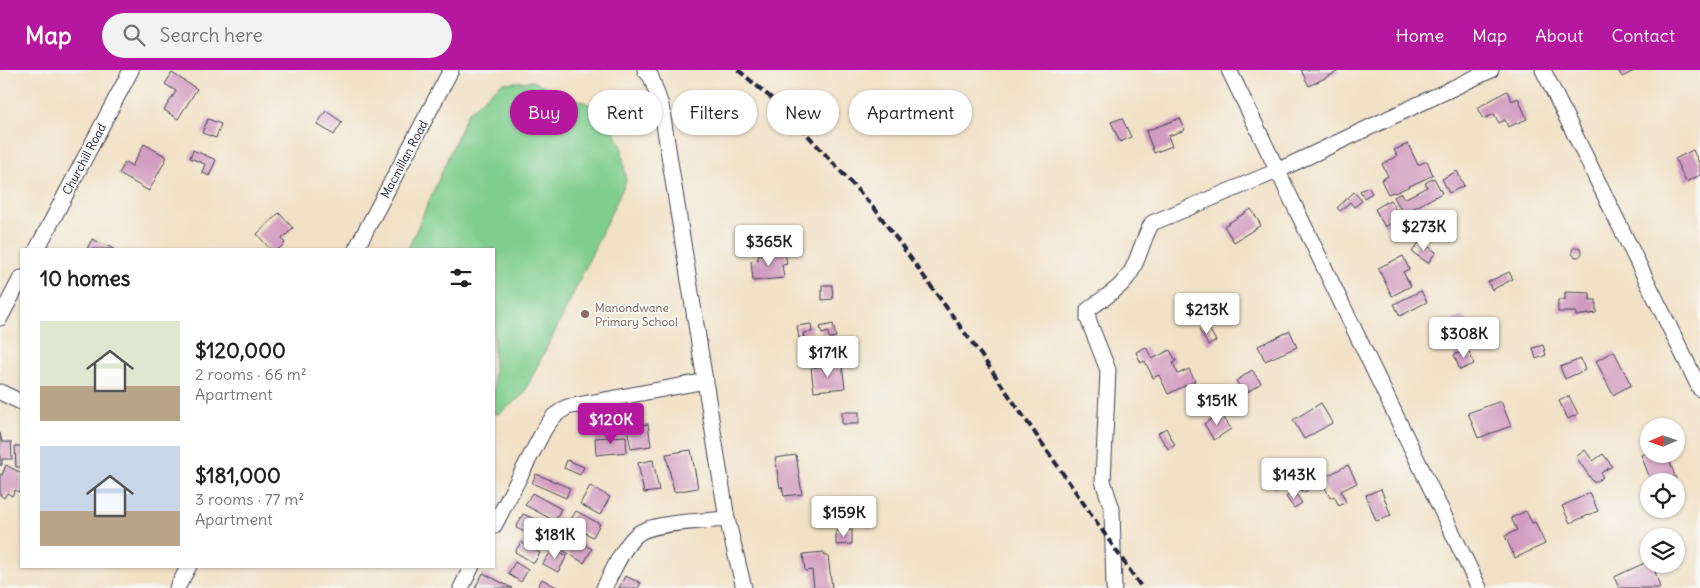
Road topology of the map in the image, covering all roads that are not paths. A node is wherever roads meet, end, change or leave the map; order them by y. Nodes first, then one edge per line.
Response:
1 (131, 70) edge
2 (451, 70) edge
3 (644, 70) edge
4 (1229, 70) edge
5 (1491, 70) edge
6 (1543, 70) edge
7 (1277, 170) junction
8 (38, 248) edge
9 (357, 248) edge
10 (20, 280) edge
11 (0, 318) edge
12 (706, 381) junction
13 (1700, 389) edge
14 (0, 392) edge
15 (20, 402) edge
16 (728, 519) junction
17 (495, 524) edge
18 (188, 568) edge
19 (471, 568) edge
20 (177, 588) edge
21 (461, 588) edge
22 (604, 588) edge
23 (744, 588) edge
24 (1114, 588) edge
25 (1479, 588) edge

1 - 8 street, Churchill Road
2 - 9 street, Macmillan Road
3 - 12 street
4 - 7 street
5 - 7 street
6 - 13 street
7 - 24 street
7 - 25 street
10 - 11 street
12 - 16 street
12 - 17 street
14 - 15 street
16 - 22 street
16 - 23 street
18 - 20 street
19 - 21 street

